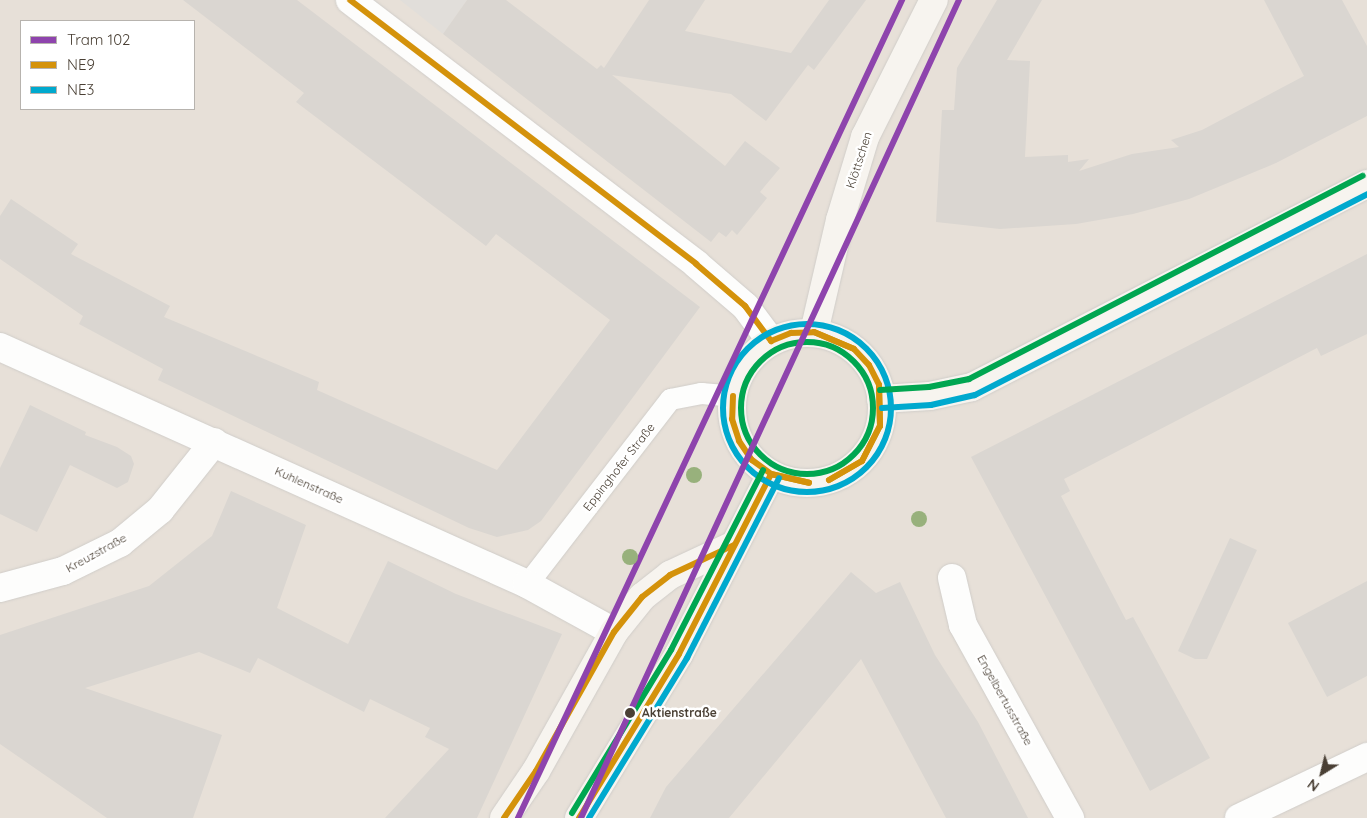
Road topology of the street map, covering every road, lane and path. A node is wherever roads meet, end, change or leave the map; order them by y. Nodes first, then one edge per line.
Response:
1 (350, 0) edge
2 (934, 0) edge
3 (1367, 184) edge
4 (814, 332) junction
5 (771, 341) junction
6 (0, 347) edge
7 (733, 396) junction
8 (881, 400) junction
9 (214, 442) junction
10 (771, 474) junction
11 (734, 545) junction
12 (952, 578) dead end
13 (527, 584) junction
14 (0, 588) edge
15 (614, 632) junction
16 (1367, 757) edge
17 (504, 818) edge
18 (579, 818) edge
19 (1070, 818) edge
20 (1239, 818) edge

1 - 5 street
2 - 4 main road, Klöttschen
3 - 8 main road
4 - 5 main road
4 - 8 main road
5 - 7 main road
6 - 9 street, Kuhlenstraße
7 - 10 main road
7 - 13 lane, Eppinghofer Straße
8 - 10 main road
9 - 13 street, Kuhlenstraße
9 - 14 street, Kreuzstraße
10 - 11 main road
11 - 15 main road
11 - 18 main road
12 - 19 street, Engelbertusstraße
13 - 15 street, Kuhlenstraße
15 - 17 main road
16 - 20 street

